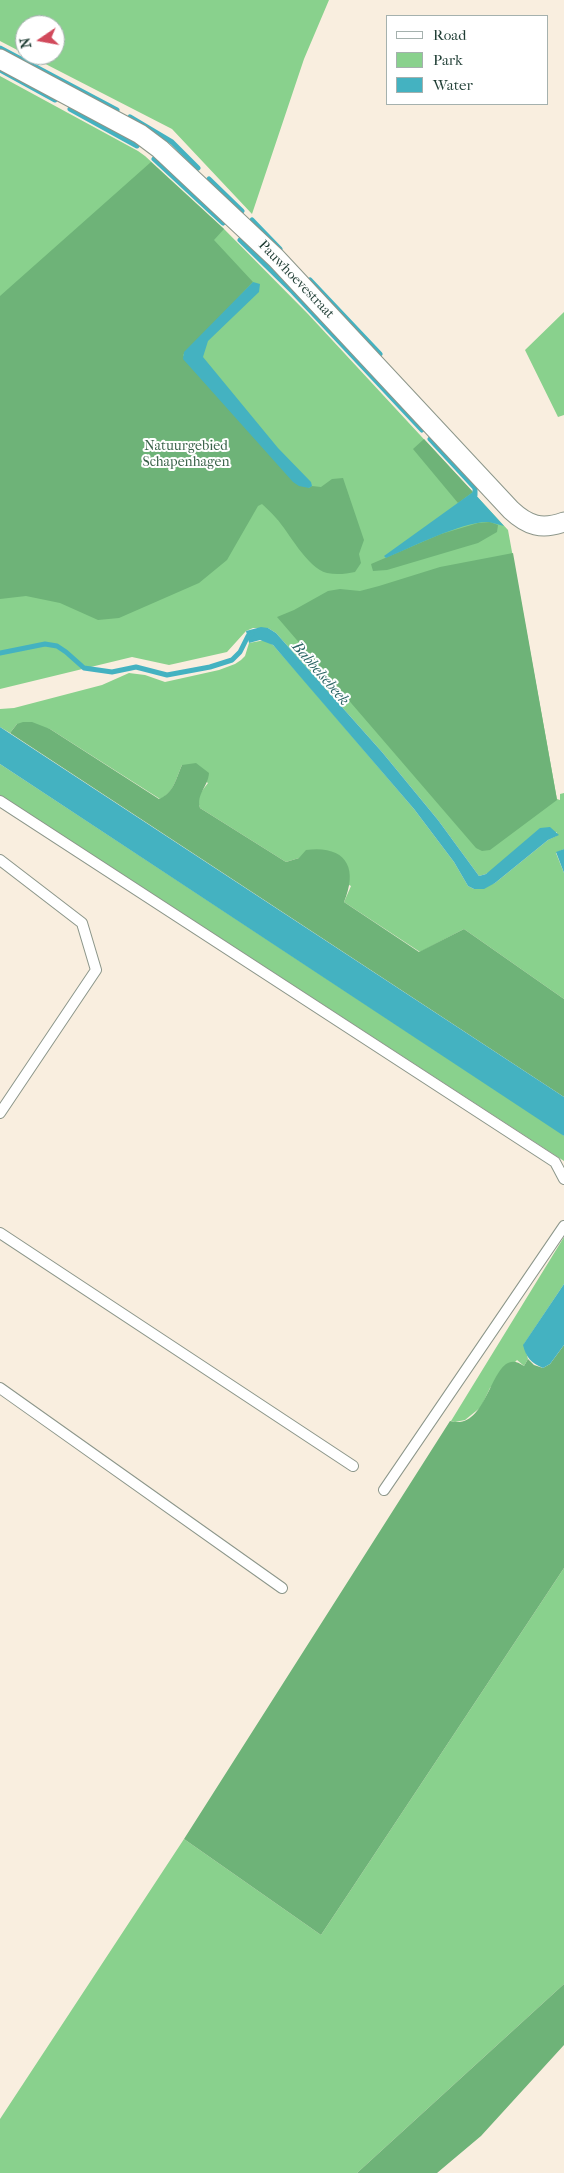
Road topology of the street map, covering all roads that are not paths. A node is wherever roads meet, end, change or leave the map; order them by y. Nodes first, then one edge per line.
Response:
1 (0, 59) edge
2 (564, 522) edge
3 (0, 801) edge
4 (0, 860) edge
5 (0, 1113) edge
6 (564, 1179) edge
7 (564, 1226) edge
8 (0, 1233) edge
9 (0, 1388) edge
10 (353, 1466) dead end
11 (384, 1490) dead end
12 (282, 1588) dead end

1 - 2 street, Pauwhoevestraat
3 - 6 lane
4 - 5 lane
7 - 11 lane
8 - 10 lane
9 - 12 lane

